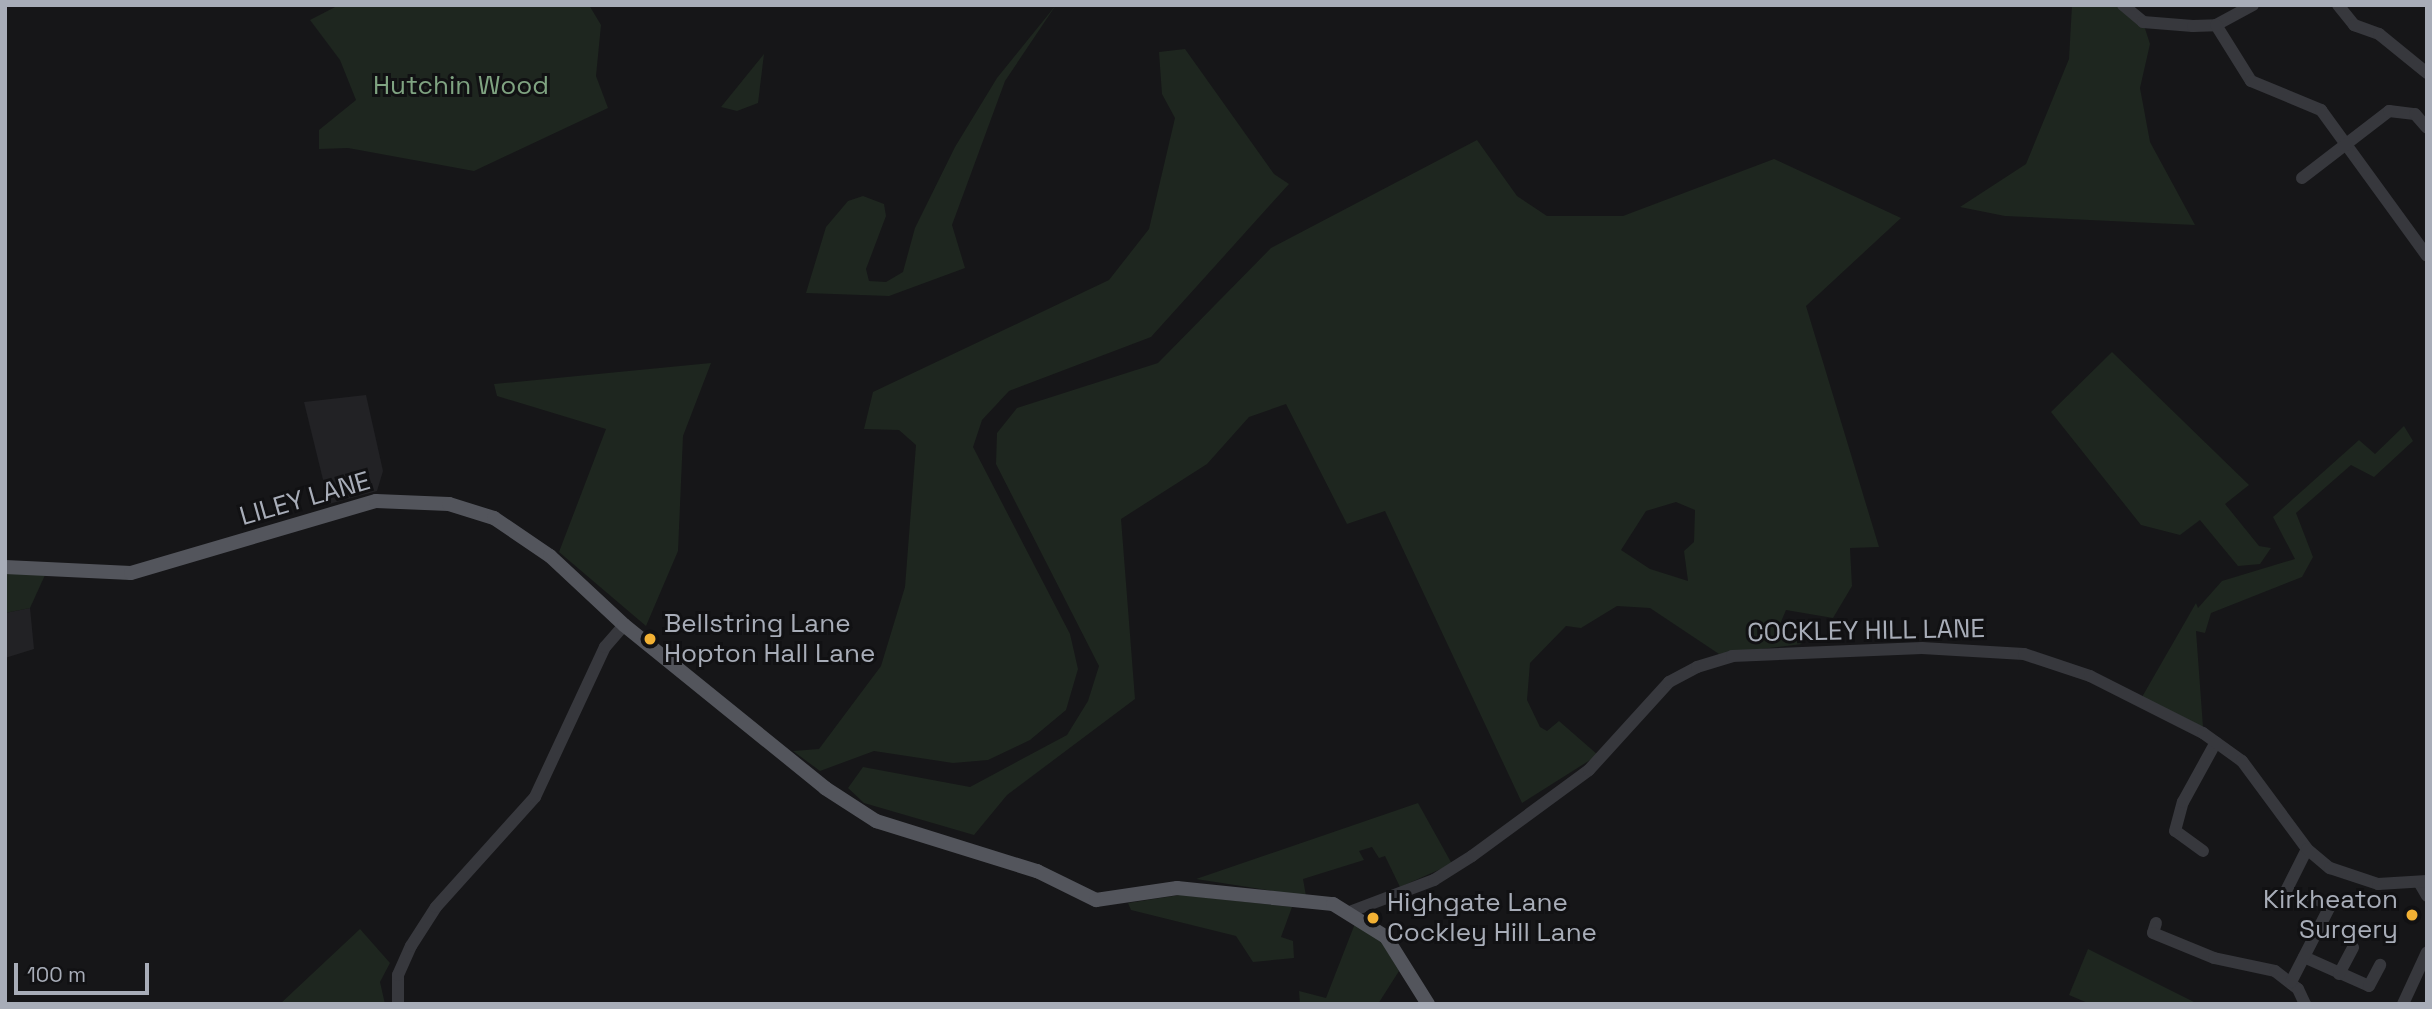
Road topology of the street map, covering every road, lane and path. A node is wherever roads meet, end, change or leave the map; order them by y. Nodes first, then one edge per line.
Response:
1 (2123, 5) edge
2 (2253, 5) edge
3 (2338, 5) edge
4 (2216, 25) junction
5 (2427, 73) edge
6 (2427, 128) edge
7 (2344, 150) junction
8 (2302, 178) dead end
9 (2427, 256) edge
10 (5, 567) edge
11 (624, 625) junction
12 (2216, 742) junction
13 (2306, 849) junction
14 (2203, 851) dead end
15 (2423, 882) edge
16 (2285, 893) dead end
17 (2312, 897) dead end
18 (2427, 897) edge
19 (1352, 911) junction
20 (2156, 923) dead end
21 (2353, 947) dead end
22 (2427, 952) edge
23 (2304, 957) junction
24 (2380, 965) dead end
25 (2339, 974) junction
26 (2291, 982) junction
27 (398, 1004) edge
28 (1428, 1004) edge
29 (2305, 1004) edge
30 (2403, 1004) edge

1 - 4 street
2 - 4 street
3 - 5 street
4 - 7 street
6 - 7 street
7 - 8 street
7 - 9 street
10 - 11 main road, LILEY LANE
11 - 19 main road, LILEY LANE
11 - 27 street
12 - 13 street, COCKLEY HILL LANE
12 - 14 street
12 - 19 street, COCKLEY HILL LANE
13 - 15 street, COCKLEY HILL LANE
13 - 16 street
15 - 18 street
17 - 23 street
19 - 28 main road
20 - 26 street
21 - 25 street
22 - 30 street
23 - 25 street
23 - 26 street
24 - 25 street
26 - 29 street

